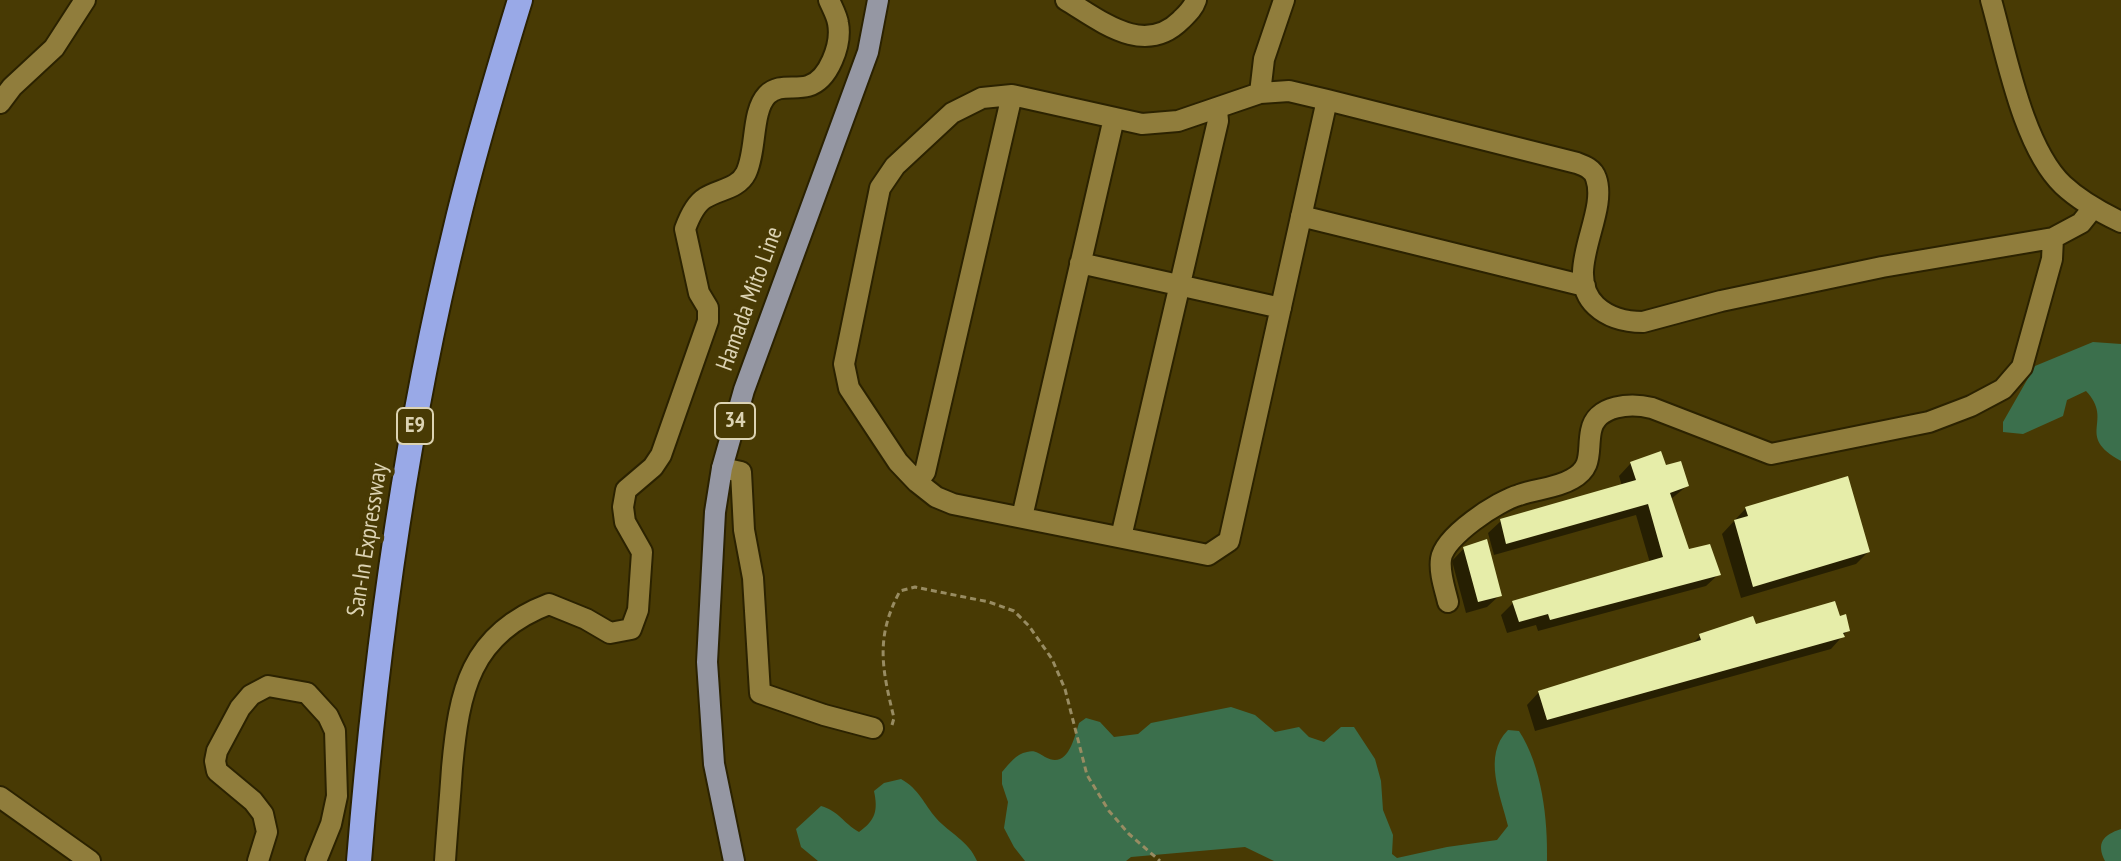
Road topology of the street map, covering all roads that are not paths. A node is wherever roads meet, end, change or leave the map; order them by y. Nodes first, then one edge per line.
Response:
1 (85, 0) edge
2 (520, 0) edge
3 (829, 0) edge
4 (878, 0) edge
5 (1066, 0) edge
6 (1196, 0) edge
7 (1284, 0) edge
8 (1991, 0) edge
9 (1260, 93) junction
10 (1012, 95) junction
11 (1327, 100) junction
12 (0, 103) edge
13 (1217, 110) junction
14 (1114, 118) junction
15 (2093, 208) junction
16 (1301, 216) junction
17 (2121, 222) edge
18 (2053, 238) junction
19 (1080, 263) junction
20 (1181, 286) junction
21 (1585, 286) junction
22 (1281, 308) junction
23 (722, 468) junction
24 (917, 482) junction
25 (1022, 517) junction
26 (1121, 537) junction
27 (1448, 602) dead end
28 (873, 728) road end
29 (0, 797) edge
30 (90, 861) edge
31 (258, 861) edge
32 (316, 861) edge
33 (359, 861) edge
34 (445, 861) edge
35 (734, 861) edge

1 - 12 street
2 - 33 highway, San-In Expressway / E9
3 - 34 street
4 - 23 main road, Hamada Mito Line / 34
5 - 6 street
7 - 9 street
8 - 15 street
9 - 11 street
9 - 13 street
10 - 14 street
10 - 24 street
10 - 24 street
11 - 16 street
11 - 21 street
13 - 14 street
13 - 20 street
14 - 19 street
15 - 17 street
15 - 18 street
16 - 21 street
16 - 22 street
18 - 21 street
18 - 27 street
19 - 20 street
19 - 25 street
20 - 22 street
20 - 26 street
22 - 26 street
23 - 28 street
23 - 35 main road, Hamada Mito Line / 34
24 - 25 street
25 - 26 street
29 - 30 street
31 - 32 street

